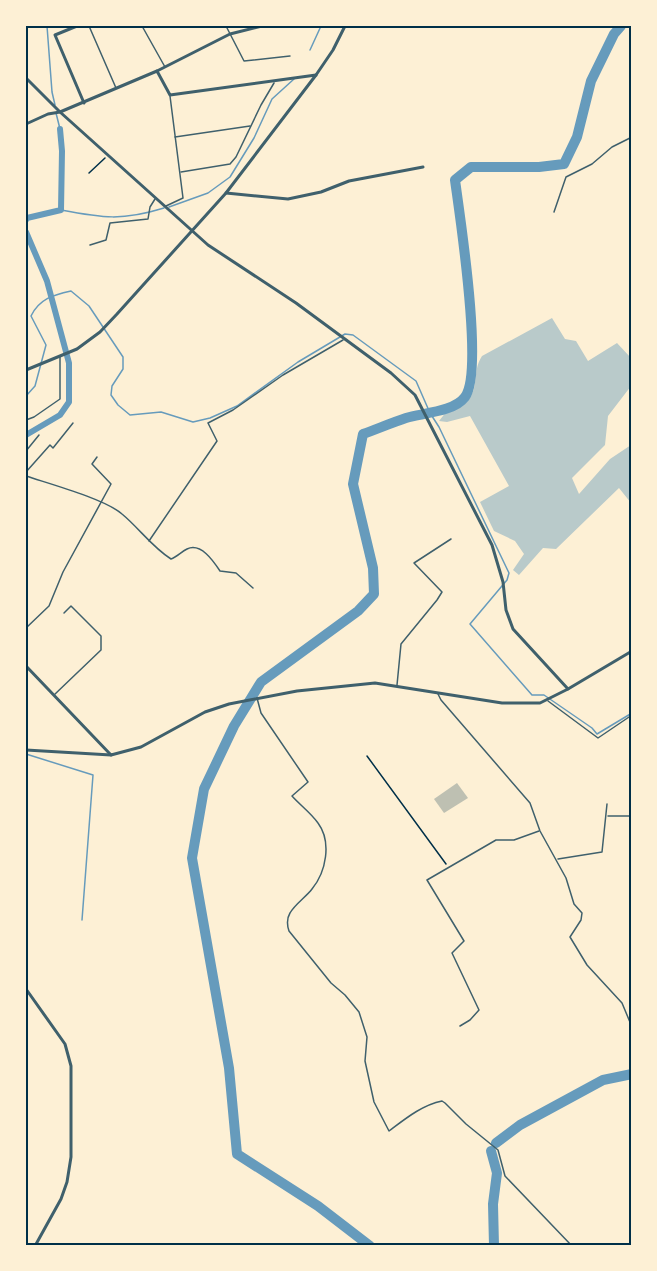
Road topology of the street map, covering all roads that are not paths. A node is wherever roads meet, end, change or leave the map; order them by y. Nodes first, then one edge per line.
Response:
1 (77, 26) edge
2 (89, 26) edge
3 (142, 26) edge
4 (226, 26) edge
5 (262, 26) edge
6 (344, 26) edge
7 (230, 34) junction
8 (290, 56) dead end
9 (165, 67) junction
10 (157, 71) junction
11 (316, 75) junction
12 (26, 78) edge
13 (276, 80) junction
14 (116, 89) junction
15 (170, 95) junction
16 (84, 103) junction
17 (60, 112) junction
18 (26, 124) edge
19 (250, 126) junction
20 (175, 137) junction
21 (632, 137) edge
22 (423, 167) dead end
23 (181, 172) junction
24 (226, 193) junction
25 (156, 198) junction
26 (165, 207) junction
27 (554, 212) dead end
28 (192, 231) junction
29 (90, 244) dead end
30 (345, 339) junction
31 (60, 356) junction
32 (26, 370) edge
33 (26, 420) edge
34 (73, 423) dead end
35 (39, 435) dead end
36 (26, 451) edge
37 (97, 457) dead end
38 (26, 472) edge
39 (26, 476) edge
40 (101, 502) junction
41 (451, 539) dead end
42 (149, 541) junction
43 (253, 588) dead end
44 (64, 613) dead end
45 (26, 628) edge
46 (632, 651) edge
47 (26, 666) edge
48 (397, 686) junction
49 (568, 689) junction
50 (438, 694) junction
51 (54, 695) junction
52 (257, 698) junction
53 (547, 700) junction
54 (632, 716) edge
55 (26, 750) edge
56 (111, 755) junction
57 (607, 804) dead end
58 (606, 816) junction
59 (632, 816) edge
60 (540, 831) junction
61 (557, 859) junction
62 (26, 989) edge
63 (460, 1026) dead end
64 (632, 1027) edge
65 (35, 1245) edge
66 (572, 1245) edge

1 - 16 street
2 - 14 lane
3 - 9 lane
4 - 7 lane
5 - 7 street
6 - 11 street
7 - 8 lane
7 - 9 street
9 - 10 street
10 - 14 street
10 - 15 street
11 - 13 street
11 - 24 street
12 - 17 street
13 - 15 street
13 - 19 lane
14 - 16 street
15 - 20 lane
16 - 17 street
17 - 18 street
17 - 25 street
19 - 20 lane
19 - 23 lane
20 - 23 lane
21 - 27 lane
22 - 24 street
23 - 26 lane
24 - 28 street
25 - 26 street
25 - 29 lane
26 - 28 street
28 - 30 street
28 - 31 street
30 - 42 lane
30 - 49 street
31 - 32 street
31 - 33 lane
34 - 38 lane
35 - 36 lane
37 - 40 lane
39 - 40 lane
40 - 42 lane
40 - 45 lane
41 - 48 lane
42 - 43 lane
44 - 51 lane
46 - 49 street
47 - 51 street
48 - 50 street
48 - 52 street
49 - 53 street
50 - 53 street
50 - 60 lane
51 - 56 street
52 - 56 street
52 - 66 lane
53 - 54 lane
55 - 56 street
57 - 58 lane
58 - 59 lane
58 - 61 lane
60 - 61 lane
60 - 63 lane
61 - 64 lane
62 - 65 street

